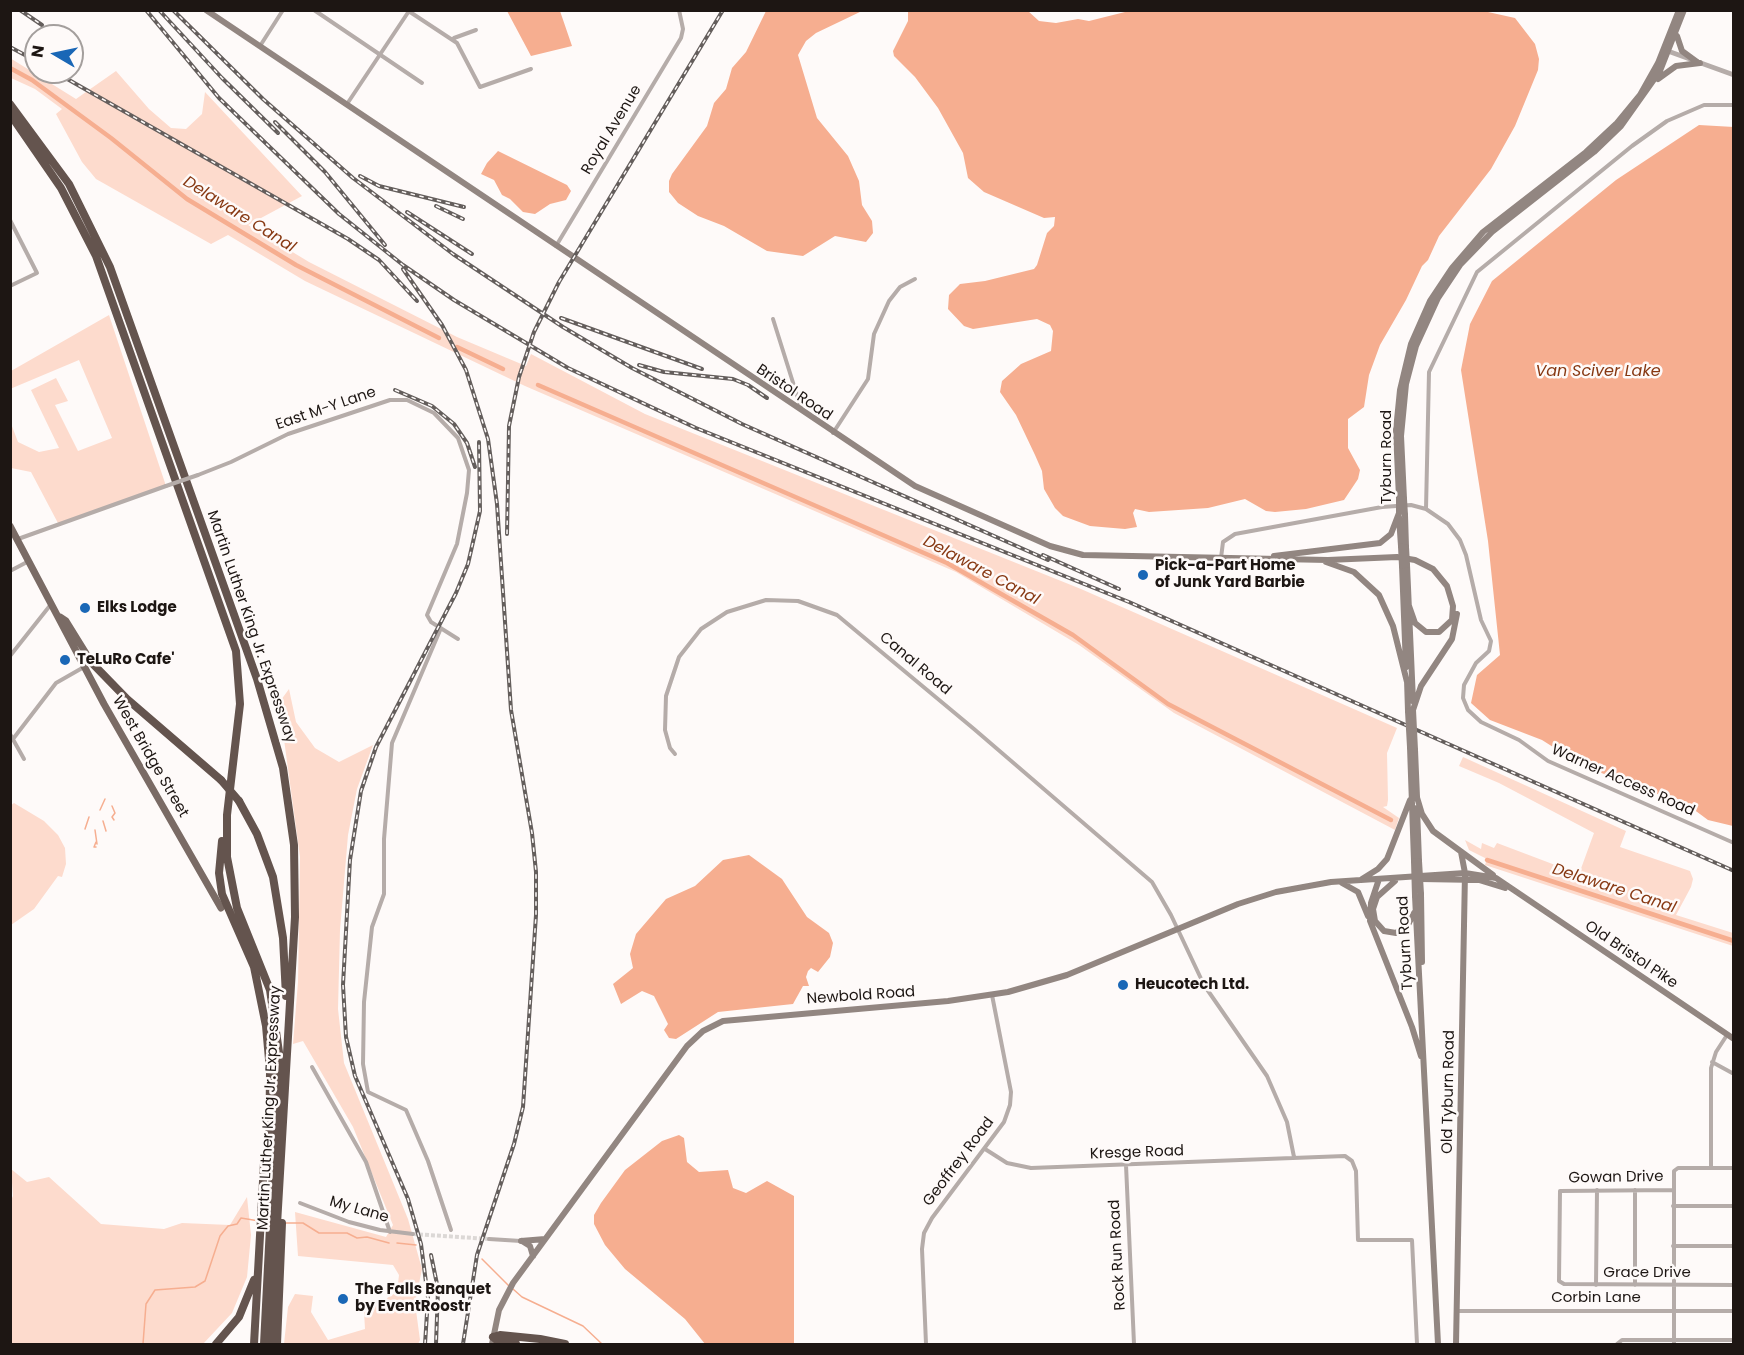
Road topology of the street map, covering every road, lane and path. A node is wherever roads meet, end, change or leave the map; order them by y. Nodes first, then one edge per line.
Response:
1 (206, 10) edge
2 (283, 10) edge
3 (314, 10) edge
4 (679, 10) edge
5 (1678, 10) edge
6 (1684, 10) edge
7 (408, 11) edge
8 (1679, 28) junction
9 (476, 30) dead end
10 (453, 38) junction
11 (259, 46) junction
12 (1667, 51) junction
13 (380, 55) junction
14 (1699, 63) junction
15 (531, 69) dead end
16 (1734, 75) edge
17 (422, 83) dead end
18 (1653, 83) junction
19 (10, 104) edge
20 (346, 105) junction
21 (1734, 105) edge
22 (10, 114) edge
23 (10, 220) edge
24 (556, 247) junction
25 (915, 279) dead end
26 (10, 286) edge
27 (773, 319) dead end
28 (802, 412) junction
29 (832, 433) junction
30 (1401, 498) junction
31 (1426, 509) junction
32 (1402, 514) junction
33 (10, 526) edge
34 (17, 539) junction
35 (1221, 558) junction
36 (1261, 559) junction
37 (1281, 559) junction
38 (29, 561) junction
39 (1404, 566) junction
40 (10, 571) edge
41 (52, 602) junction
42 (1408, 603) junction
43 (60, 617) junction
44 (441, 628) junction
45 (458, 639) dead end
46 (10, 656) edge
47 (92, 663) junction
48 (84, 668) junction
49 (1407, 682) junction
50 (1411, 711) junction
51 (12, 736) edge
52 (675, 754) dead end
53 (24, 759) dead end
54 (1414, 794) junction
55 (228, 804) junction
56 (1734, 843) edge
57 (1461, 852) junction
58 (1465, 876) junction
59 (1496, 878) junction
60 (1379, 879) junction
61 (1358, 880) junction
62 (1395, 881) junction
63 (1336, 882) junction
64 (1515, 892) junction
65 (1418, 895) junction
66 (1415, 907) junction
67 (221, 908) joint
68 (295, 917) junction
69 (1370, 921) junction
70 (1178, 928) junction
71 (259, 993) junction
72 (992, 995) junction
73 (1422, 1007) junction
74 (288, 1027) junction
75 (1727, 1035) junction
76 (1734, 1039) edge
77 (1712, 1062) junction
78 (312, 1067) dead end
79 (1424, 1071) junction
80 (1734, 1074) edge
81 (985, 1149) junction
82 (1294, 1157) junction
83 (1126, 1165) junction
84 (1711, 1168) junction
85 (1734, 1168) edge
86 (1597, 1190) junction
87 (1635, 1190) junction
88 (1673, 1190) junction
89 (300, 1203) dead end
90 (1673, 1206) junction
91 (1734, 1206) edge
92 (271, 1214) junction
93 (451, 1230) dead end
94 (271, 1232) junction
95 (390, 1232) junction
96 (412, 1234) tunnel mouth
97 (489, 1239) tunnel mouth
98 (545, 1239) junction
99 (521, 1240) junction
100 (1673, 1246) junction
101 (1734, 1246) edge
102 (259, 1252) junction
103 (533, 1256) junction
104 (1560, 1282) joint
105 (1596, 1285) junction
106 (1635, 1285) junction
107 (1674, 1285) junction
108 (1734, 1285) edge
109 (1458, 1311) junction
110 (1673, 1311) junction
111 (1734, 1311) edge
112 (1734, 1340) edge
113 (493, 1341) edge
114 (1674, 1342) edge
115 (1618, 1343) edge
116 (216, 1344) edge
117 (254, 1344) edge
118 (264, 1344) edge
119 (270, 1344) edge
120 (279, 1344) edge
121 (516, 1344) edge
122 (565, 1344) edge
123 (926, 1344) edge
124 (1134, 1344) edge
125 (1417, 1344) edge
126 (1438, 1344) edge
127 (1456, 1344) edge

1 - 11 main road, Bristol Road
2 - 11 street
3 - 13 street
4 - 24 street, Royal Avenue
5 - 12 main road, Tyburn Road
6 - 8 main road, Tyburn Road
7 - 10 street
7 - 13 street
8 - 12 main road, Tyburn Road
8 - 14 main road
9 - 10 street
10 - 15 street
11 - 20 main road, Bristol Road
12 - 14 street
12 - 18 main road, Tyburn Road
12 - 30 main road, Tyburn Road
13 - 17 street
13 - 20 street
14 - 16 street
14 - 18 main road
18 - 30 main road, Tyburn Road
19 - 68 highway, Martin Luther King Jr. Expressway
20 - 24 main road, Bristol Road
21 - 31 street
22 - 55 highway, Martin Luther King Jr. Expressway
23 - 26 street
24 - 28 main road, Bristol Road
25 - 29 street
27 - 28 street
28 - 29 main road, Bristol Road
29 - 35 main road, Bristol Road
30 - 32 main road, Tyburn Road, bridge
31 - 35 street
31 - 56 street, Warner Access Road
32 - 36 main road
32 - 39 main road, Tyburn Road, bridge
33 - 34 main road, West Bridge Street
34 - 38 main road, West Bridge Street
34 - 44 street, East M-Y Lane, bridge
35 - 36 main road, Bristol Road
36 - 37 main road, Bristol Road
37 - 42 main road
37 - 49 main road
37 - 50 main road
38 - 40 street
38 - 41 main road, West Bridge Street
39 - 42 main road, Tyburn Road
39 - 49 main road, Tyburn Road
41 - 43 main road, West Bridge Street
41 - 46 street
42 - 50 main road, Tyburn Road
43 - 47 main road, West Bridge Street
43 - 48 main road, West Bridge Street
44 - 45 street
44 - 93 street
47 - 48 street
47 - 74 highway, bridge
48 - 51 street
48 - 67 main road, West Bridge Street
49 - 50 main road, Tyburn Road
50 - 54 main road, Tyburn Road, bridge
51 - 53 street
52 - 70 street, Canal Road
54 - 57 main road
54 - 61 main road
54 - 65 main road, Tyburn Road, bridge
55 - 71 highway
55 - 92 highway, Martin Luther King Jr. Expressway
57 - 58 main road, Old Tyburn Road
57 - 59 main road
58 - 59 main road, Old Bristol Pike
58 - 60 main road, Newbold Road
58 - 62 main road, Newbold Road
58 - 64 main road, Old Bristol Pike
58 - 109 main road, Old Tyburn Road
59 - 64 main road, Old Bristol Pike
60 - 61 main road, Newbold Road
60 - 62 main road, Newbold Road
60 - 69 main road
61 - 63 main road, Newbold Road
62 - 66 main road
63 - 69 main road
63 - 70 main road, Newbold Road
64 - 75 main road, Old Bristol Pike
65 - 66 main road, Tyburn Road
65 - 73 main road, Tyburn Road
66 - 73 main road, Tyburn Road
67 - 71 highway
68 - 74 highway, Martin Luther King Jr. Expressway
68 - 92 highway
69 - 79 main road
70 - 72 main road, Newbold Road
70 - 82 street, Canal Road
71 - 92 highway
72 - 81 street, Geoffrey Road
72 - 98 main road, Newbold Road
73 - 79 main road, Tyburn Road
74 - 92 highway, Martin Luther King Jr. Expressway
75 - 76 main road, Old Bristol Pike
75 - 77 street
77 - 80 street
77 - 84 street
78 - 95 street
79 - 126 main road, Tyburn Road
81 - 83 street, Kresge Road
81 - 123 street, Geoffrey Road
82 - 83 street, Kresge Road
82 - 125 street, Kresge Road
83 - 124 street, Rock Run Road
84 - 85 street
84 - 88 street
86 - 87 street, Gowan Drive
86 - 104 street, Gowan Drive
86 - 105 street
87 - 88 street, Gowan Drive
87 - 106 street
88 - 90 street
89 - 95 street, My Lane
90 - 91 street
90 - 100 street
92 - 94 highway
92 - 94 highway
94 - 102 highway
94 - 118 highway, Martin Luther King Jr. Expressway
94 - 119 highway, Martin Luther King Jr. Expressway
94 - 120 highway
95 - 96 street, My Lane
97 - 99 street
98 - 99 main road
98 - 103 main road, Newbold Road
99 - 103 main road
100 - 101 street
100 - 107 street
102 - 116 highway
102 - 117 highway
103 - 113 main road, Newbold Road
104 - 105 street, Grace Drive
105 - 106 street, Grace Drive
106 - 107 street, Grace Drive
107 - 108 street, Grace Drive
107 - 110 street
109 - 110 street, Corbin Lane
109 - 127 main road, Old Tyburn Road
110 - 111 street, Corbin Lane
110 - 114 street
112 - 114 street
113 - 121 highway
113 - 122 highway
114 - 115 street

